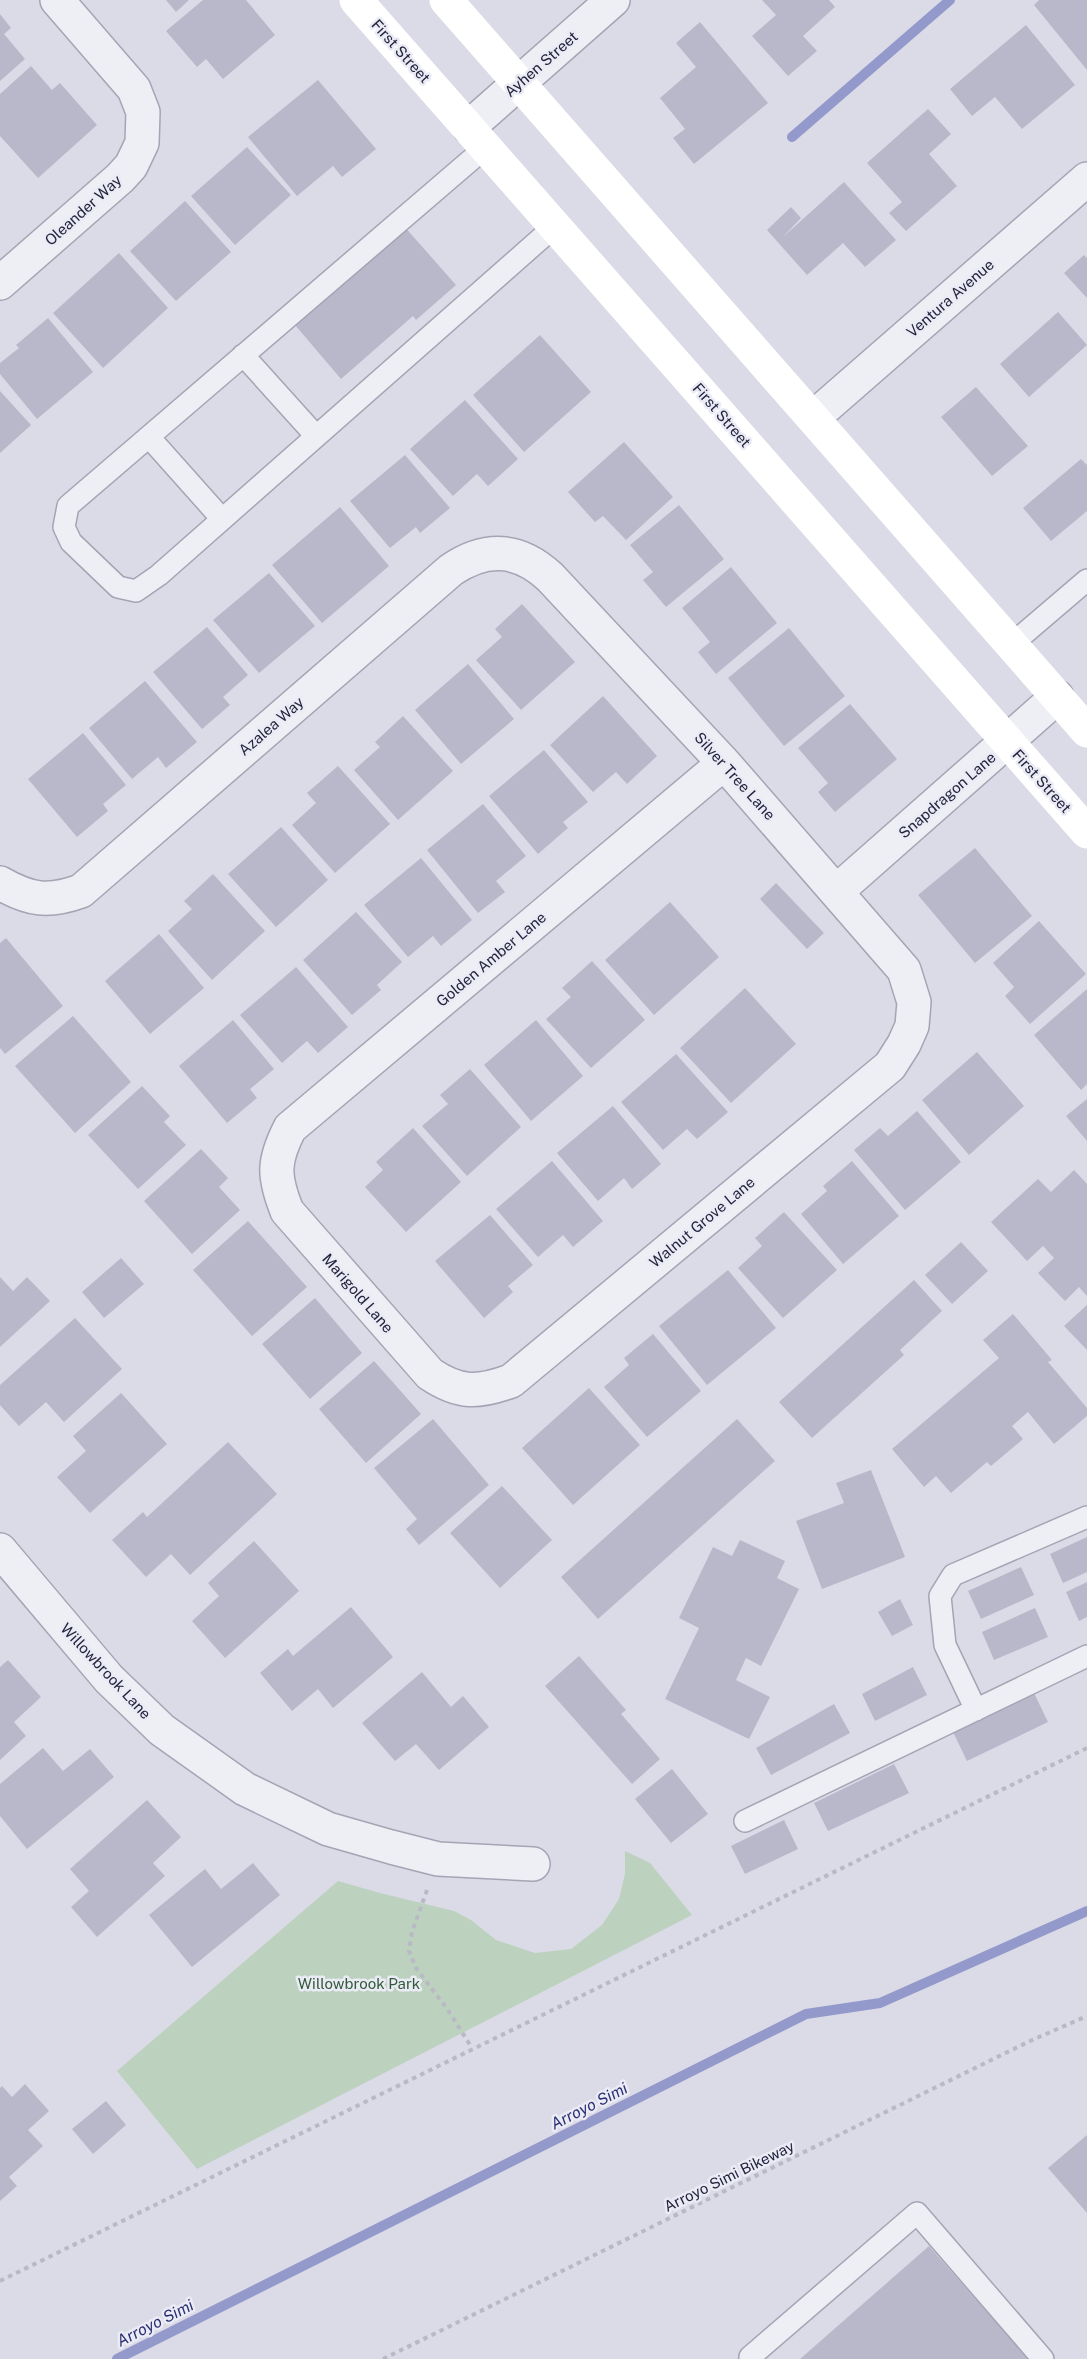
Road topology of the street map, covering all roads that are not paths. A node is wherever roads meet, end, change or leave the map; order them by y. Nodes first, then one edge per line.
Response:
1 (57, 0) edge
2 (356, 0) edge
3 (446, 0) edge
4 (613, 0) edge
5 (519, 83) junction
6 (478, 137) junction
7 (1083, 191) edge
8 (555, 226) junction
9 (0, 283) edge
10 (243, 355) junction
11 (814, 417) junction
12 (149, 436) junction
13 (316, 436) junction
14 (222, 519) junction
15 (513, 554) joint
16 (1087, 580) edge
17 (1012, 644) junction
18 (1057, 697) junction
19 (1087, 731) edge
20 (1007, 742) junction
21 (724, 763) junction
22 (1087, 831) edge
23 (0, 883) edge
24 (837, 891) junction
25 (912, 1026) joint
26 (276, 1167) joint
27 (472, 1391) joint
28 (1087, 1517) edge
29 (0, 1550) edge
30 (1087, 1656) edge
31 (976, 1710) junction
32 (745, 1821) dead end
33 (533, 1864) dead end
34 (752, 2359) edge
35 (1043, 2359) edge

1 - 9 street, Oleander Way
2 - 6 main road, First Street
3 - 5 main road
4 - 5 street, Ayhen Street
5 - 6 street, Ayhen Street
5 - 11 main road
6 - 8 main road, First Street
6 - 10 lane
7 - 11 street, Ventura Avenue
8 - 13 lane
8 - 20 main road, First Street
10 - 12 lane
10 - 13 lane
11 - 17 main road
12 - 14 lane
12 - 14 lane
13 - 14 lane
15 - 21 street, Silver Tree Lane
15 - 23 street, Azalea Way
16 - 17 lane
17 - 18 main road
18 - 19 main road
18 - 20 street, Snapdragon Lane
20 - 22 main road, First Street
20 - 24 street, Snapdragon Lane
21 - 24 street, Silver Tree Lane
21 - 26 street, Golden Amber Lane
24 - 25 street, Silver Tree Lane
25 - 27 street, Walnut Grove Lane
26 - 27 street, Marigold Lane
28 - 31 lane
29 - 33 street, Willowbrook Lane
30 - 31 lane
31 - 32 lane
34 - 35 lane

